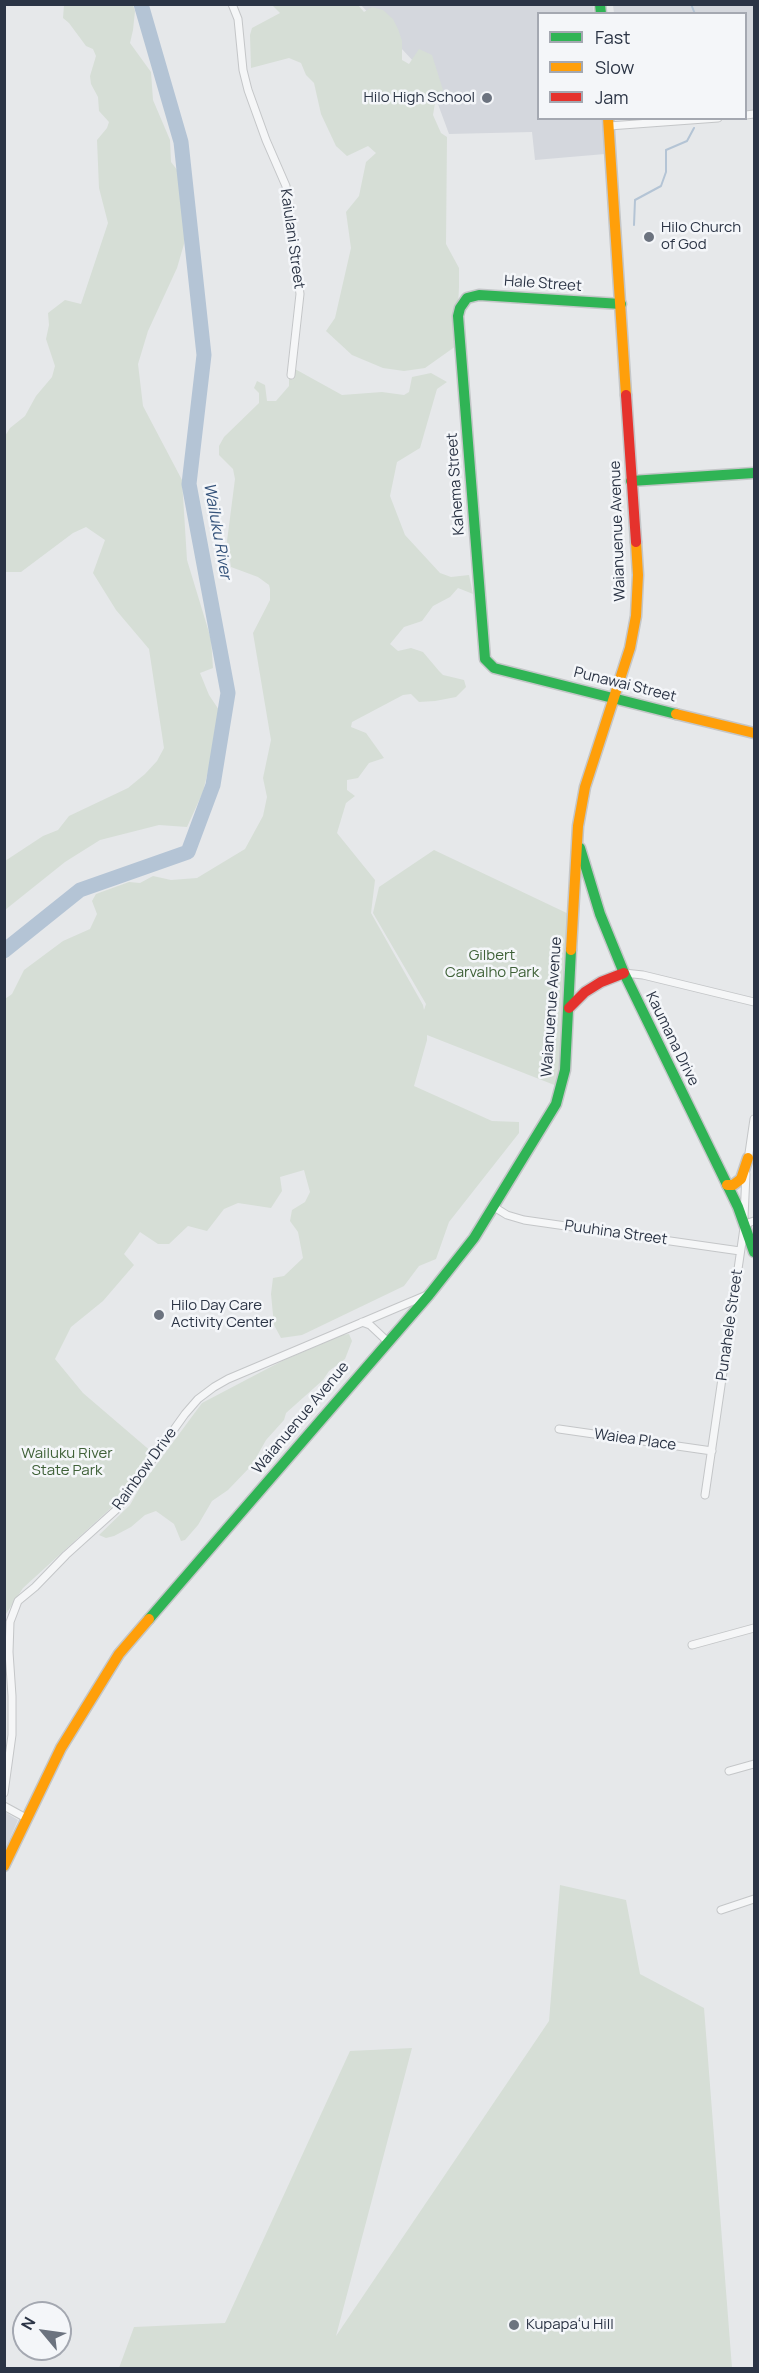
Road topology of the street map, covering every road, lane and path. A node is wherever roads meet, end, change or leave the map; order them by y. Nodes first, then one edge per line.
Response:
1 (232, 4) edge
2 (664, 120) edge
3 (609, 122) edge
4 (464, 301) joint
5 (621, 304) junction
6 (291, 375) dead end
7 (754, 473) edge
8 (631, 481) junction
9 (488, 664) joint
10 (615, 699) junction
11 (754, 733) edge
12 (578, 833) junction
13 (624, 973) junction
14 (754, 1002) edge
15 (569, 1008) junction
16 (754, 1119) edge
17 (748, 1158) junction
18 (727, 1185) junction
19 (494, 1207) junction
20 (750, 1222) edge
21 (740, 1251) junction
22 (754, 1252) edge
23 (429, 1295) junction
24 (362, 1322) junction
25 (387, 1341) junction
26 (559, 1429) dead end
27 (712, 1451) junction
28 (705, 1495) dead end
29 (754, 1628) edge
30 (692, 1645) dead end
31 (754, 1764) edge
32 (729, 1771) dead end
33 (4, 1793) edge
34 (4, 1806) edge
35 (26, 1818) junction
36 (4, 1866) edge
37 (754, 1899) edge
38 (722, 1910) dead end

1 - 6 street, Kaiulani Street
2 - 3 street
3 - 5 street, Waianuenue Avenue
4 - 5 street, Hale Street
4 - 9 street, Kahema Street
5 - 8 street, Waianuenue Avenue
7 - 8 street
8 - 10 street, Waianuenue Avenue
9 - 10 street, Punawai Street
10 - 11 street, Punawai Street
10 - 12 street, Waianuenue Avenue
12 - 13 street, Kaumana Drive
12 - 15 street, Waianuenue Avenue
13 - 14 street
13 - 15 street
13 - 18 street, Kaumana Drive
15 - 19 street, Waianuenue Avenue
16 - 17 street, Punahele Street
17 - 18 street
17 - 20 street, Punahele Street
18 - 20 street, Kaumana Drive
19 - 21 street, Puuhina Street
19 - 23 street, Waianuenue Avenue
20 - 21 street, Punahele Street
20 - 22 street, Kaumana Drive
21 - 27 street, Punahele Street
23 - 24 street, Rainbow Drive
23 - 25 street, Waianuenue Avenue
24 - 25 street
24 - 33 street, Rainbow Drive
25 - 35 street, Waianuenue Avenue
26 - 27 street, Waiea Place
27 - 28 street, Punahele Street
29 - 30 street
31 - 32 street
34 - 35 street
35 - 36 street, Waianuenue Avenue
37 - 38 street

